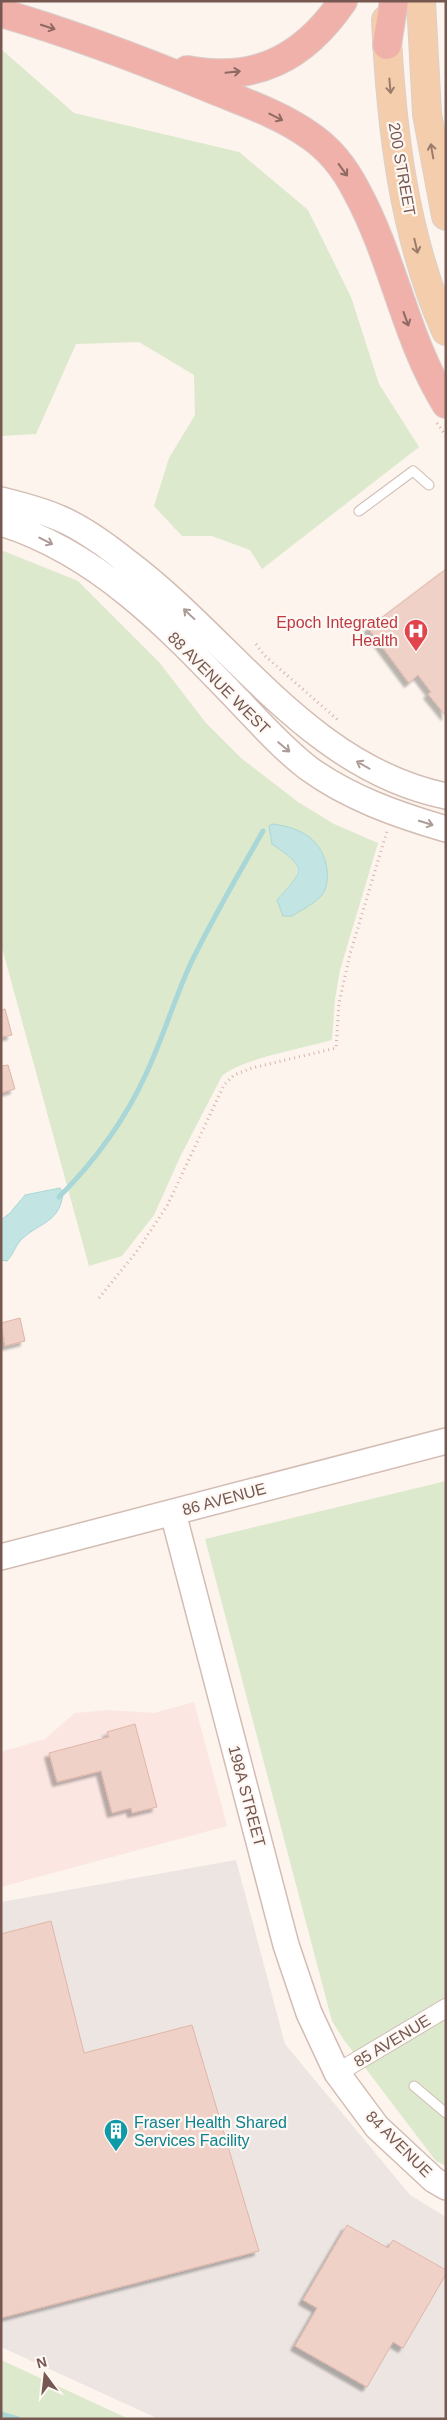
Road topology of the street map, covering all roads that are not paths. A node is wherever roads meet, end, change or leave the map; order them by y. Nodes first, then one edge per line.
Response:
1 (339, 7) edge
2 (1, 13) edge
3 (421, 13) edge
4 (388, 17) edge
5 (151, 64) junction
6 (446, 216) edge
7 (446, 331) edge
8 (446, 404) edge
9 (429, 485) dead end
10 (1, 500) edge
11 (360, 511) dead end
12 (1, 522) edge
13 (446, 796) edge
14 (446, 829) edge
15 (446, 1441) edge
16 (173, 1513) junction
17 (1, 1558) edge
18 (446, 2008) edge
19 (337, 2073) junction
20 (414, 2086) dead end
21 (446, 2113) edge
22 (446, 2187) edge

5 -> 1 highway
2 -> 5 highway
6 -> 3 main road, 200 STREET
4 -> 7 main road, 200 STREET
5 -> 8 highway
9 - 11 lane
13 -> 10 street, 88 AVENUE WEST
12 -> 14 street, 88 AVENUE WEST
15 - 16 street, 86 AVENUE
16 - 17 street, 86 AVENUE
16 - 19 street, 198A STREET
18 - 19 street, 85 AVENUE
19 - 22 street, 84 AVENUE
20 - 21 lane

